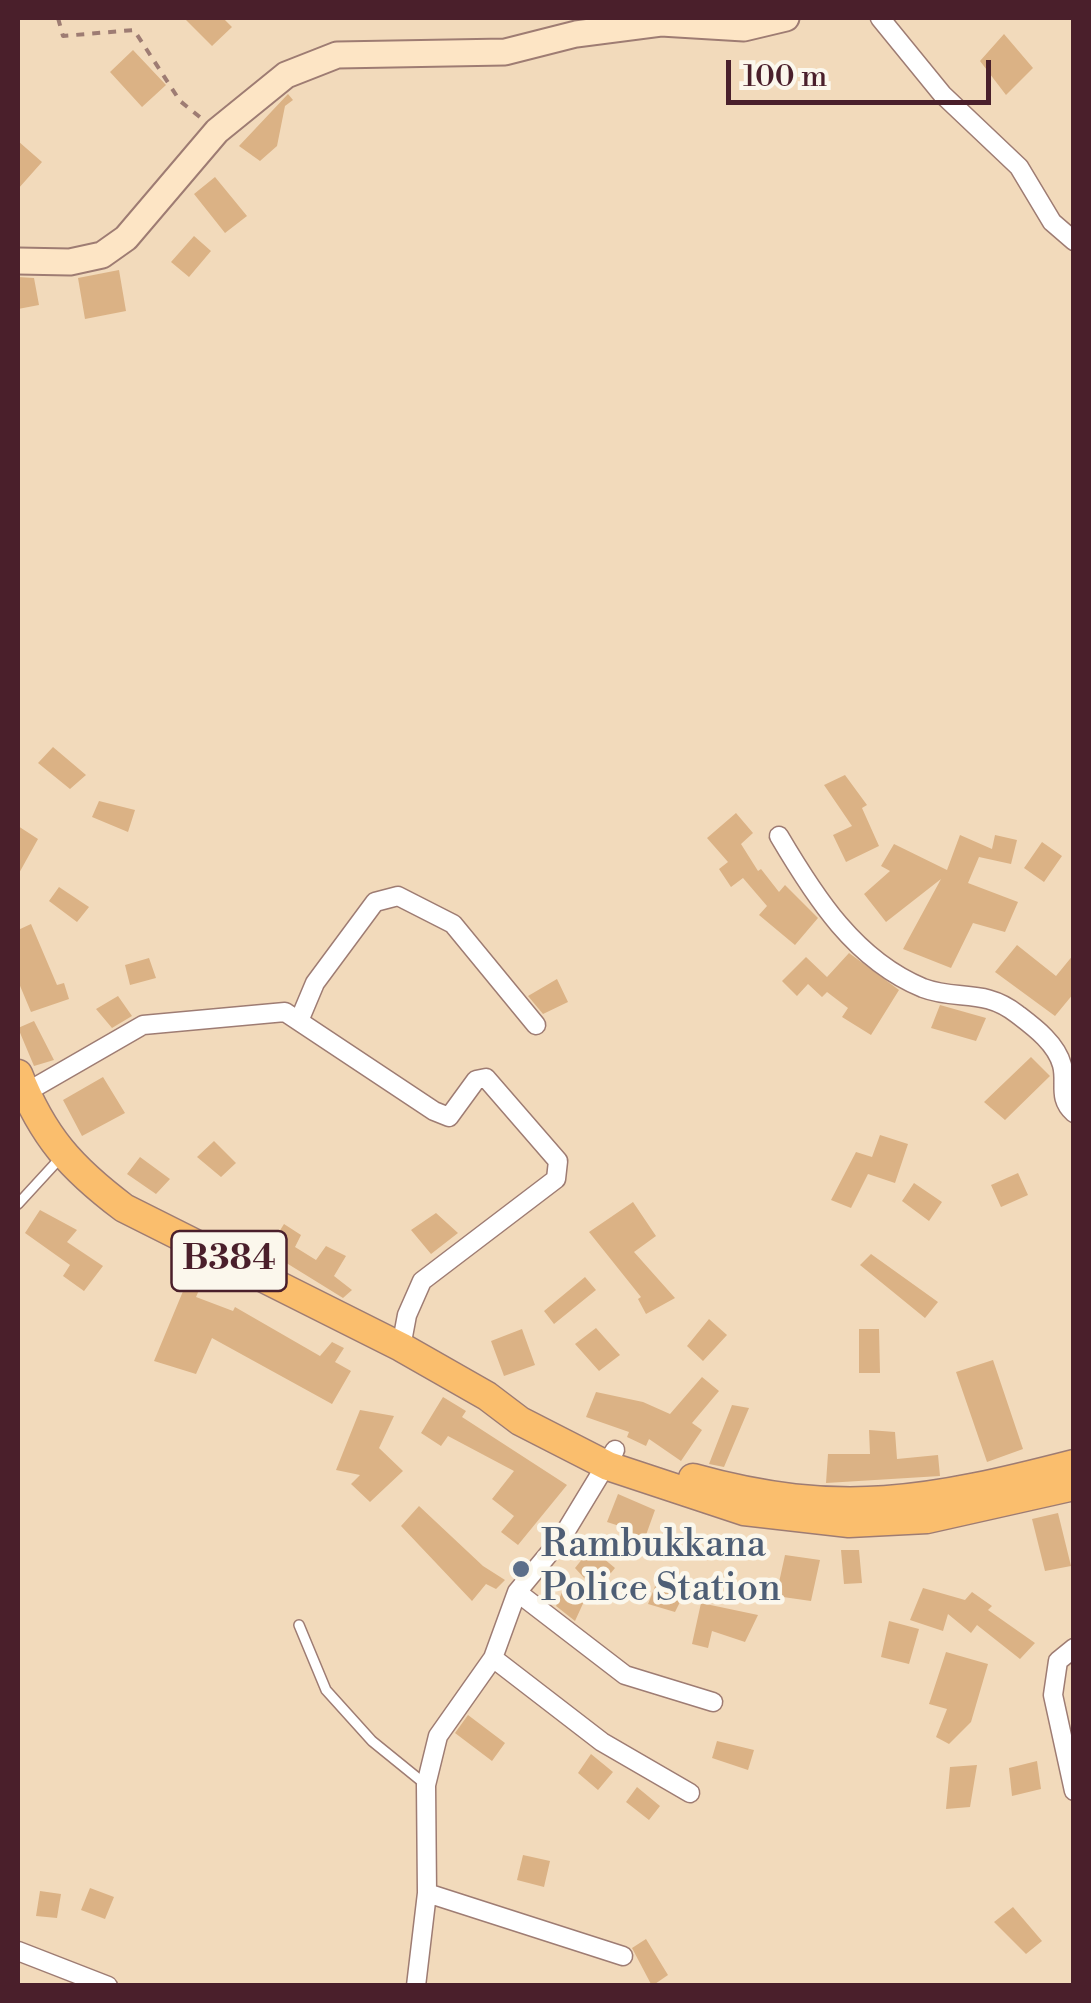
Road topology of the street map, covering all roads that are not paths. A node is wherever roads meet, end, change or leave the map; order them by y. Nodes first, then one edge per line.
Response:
1 (786, 18) edge
2 (880, 18) edge
3 (1074, 241) edge
4 (18, 261) edge
5 (779, 836) dead end
6 (299, 1021) junction
7 (536, 1025) dead end
8 (21, 1083) edge
9 (1074, 1114) edge
10 (63, 1155) junction
11 (18, 1204) edge
12 (401, 1347) junction
13 (612, 1458) junction
14 (1074, 1464) edge
15 (1074, 1486) edge
16 (516, 1592) junction
17 (300, 1624) dead end
18 (1074, 1648) edge
19 (493, 1658) junction
20 (713, 1702) dead end
21 (426, 1785) junction
22 (1074, 1791) edge
23 (690, 1794) dead end
24 (427, 1893) junction
25 (18, 1951) edge
26 (624, 1956) dead end
27 (108, 1986) edge
28 (416, 1986) edge

1 - 4 street
2 - 3 street
5 - 9 street
6 - 7 street
6 - 8 street
6 - 12 street
8 - 10 main road, B384
10 - 11 lane
10 - 12 main road, B384
12 - 13 main road, B384
13 - 14 main road, B384
13 - 15 main road, B384
13 - 16 street
16 - 19 street
16 - 20 street
17 - 21 lane
18 - 22 street
19 - 21 street
19 - 23 street
21 - 24 street
24 - 26 street
24 - 28 street
25 - 27 street

